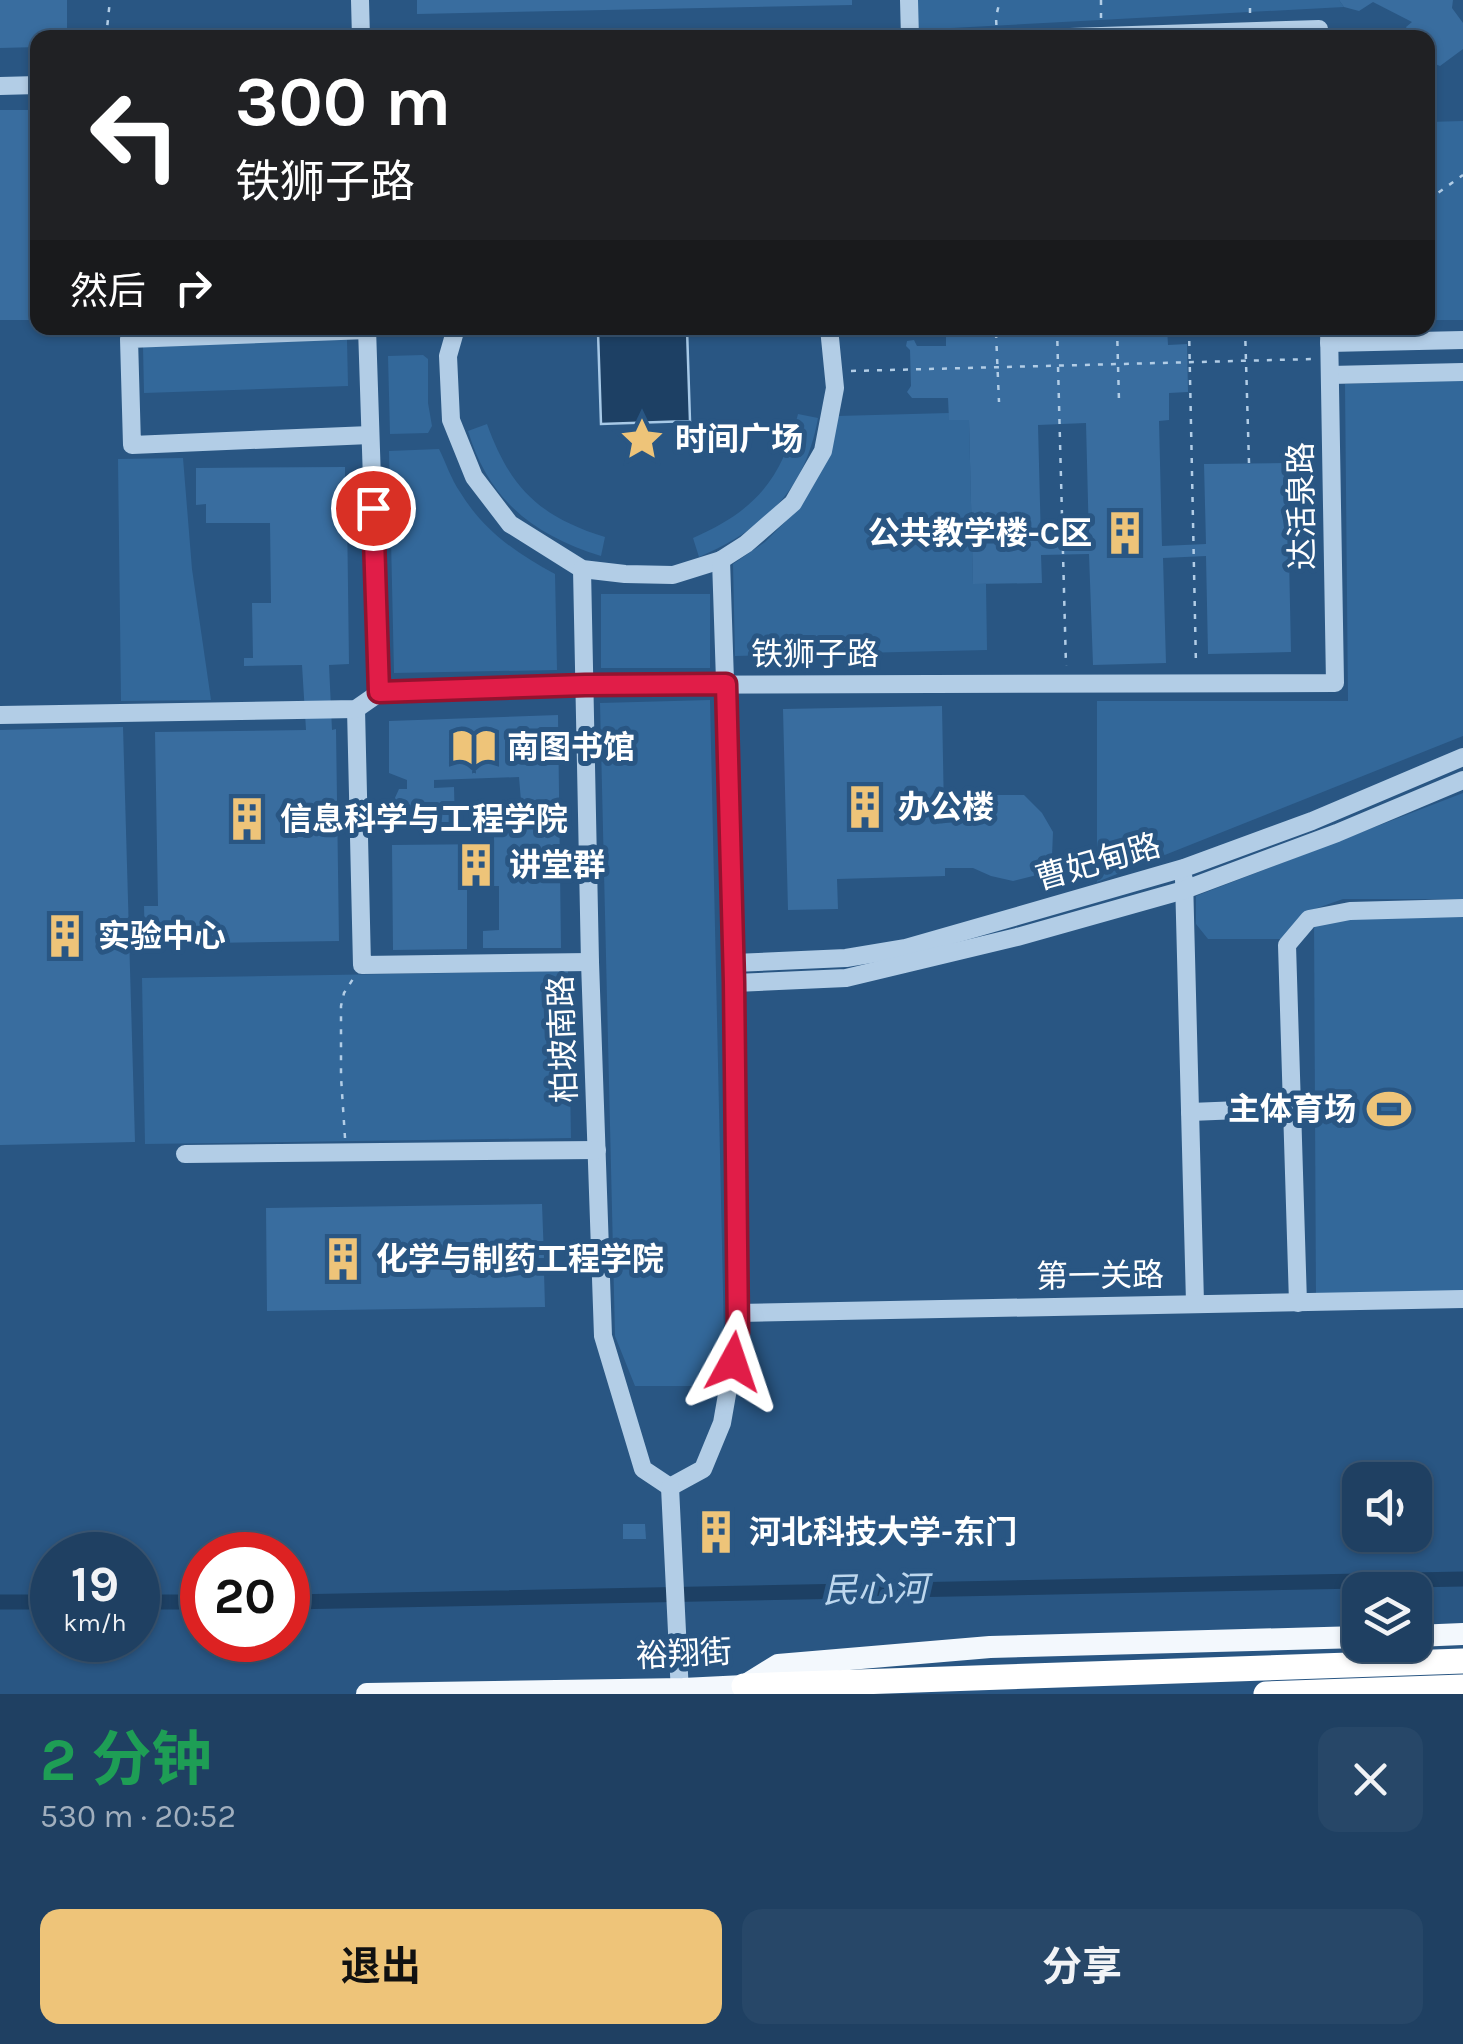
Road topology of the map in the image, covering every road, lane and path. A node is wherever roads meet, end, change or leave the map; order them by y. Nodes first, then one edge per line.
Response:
1 (110, 0) edge
2 (360, 0) edge
3 (909, 0) edge
4 (1000, 0) edge
5 (1101, 0) edge
6 (107, 30) edge
7 (361, 30) edge
8 (910, 30) edge
9 (997, 30) edge
10 (1102, 30) edge
11 (30, 85) edge
12 (0, 86) edge
13 (1463, 175) edge
14 (1435, 195) edge
15 (209, 335) edge
16 (368, 335) edge
17 (454, 335) edge
18 (829, 335) edge
19 (996, 335) edge
20 (1057, 335) edge
21 (1117, 335) edge
22 (1189, 335) edge
23 (1245, 335) edge
24 (1463, 340) edge
25 (1329, 351) edge
26 (1246, 361) junction
27 (1190, 363) junction
28 (1118, 364) junction
29 (1058, 366) junction
30 (998, 368) junction
31 (833, 372) junction
32 (1463, 372) edge
33 (999, 402) dead end
34 (1119, 402) dead end
35 (370, 435) junction
36 (1249, 464) dead end
37 (721, 560) junction
38 (582, 568) junction
39 (1335, 683) joint
40 (726, 684) junction
41 (1067, 684) junction
42 (1196, 684) junction
43 (585, 685) junction
44 (379, 692) junction
45 (356, 709) junction
46 (0, 715) edge
47 (1463, 757) edge
48 (1463, 780) edge
49 (1184, 868) junction
50 (1184, 890) junction
51 (1463, 908) edge
52 (590, 962) junction
53 (734, 963) junction
54 (362, 965) junction
55 (734, 982) junction
56 (1294, 1108) junction
57 (1190, 1112) junction
58 (597, 1150) junction
59 (346, 1152) junction
60 (185, 1154) dead end
61 (1463, 1299) edge
62 (1298, 1302) junction
63 (1195, 1304) junction
64 (738, 1314) junction
65 (670, 1487) junction
66 (1463, 1634) edge
67 (1432, 1635) edge
68 (1342, 1637) edge
69 (1463, 1661) edge
70 (1463, 1688) edge
71 (734, 1690) edge
72 (680, 1691) edge
73 (366, 1694) edge
74 (1266, 1694) edge

1 - 6 path
2 - 7 street
3 - 8 street
4 - 9 path
5 - 10 path
11 - 12 street
13 - 14 path
15 - 35 street
16 - 35 street
17 - 38 street
18 - 31 street
19 - 30 path
20 - 29 path
21 - 28 path
22 - 27 path
23 - 26 path
24 - 25 street
25 - 26 path
25 - 32 street
25 - 39 street, 达活泉路
26 - 27 path
26 - 36 path
27 - 28 path
27 - 42 path
28 - 29 path
28 - 34 path
29 - 30 path
29 - 41 path
30 - 31 path
30 - 33 path
31 - 37 street
35 - 44 street
37 - 38 street
37 - 40 street
38 - 43 street, 柏坡南路
39 - 42 street, 铁狮子路
40 - 41 street, 铁狮子路
40 - 43 street, 铁狮子路
40 - 53 street
41 - 42 street, 铁狮子路
43 - 44 street, 铁狮子路
43 - 52 street, 柏坡南路
44 - 45 street
45 - 46 street
45 - 54 street
47 - 49 street, 曹妃甸路
48 - 50 street, 曹妃甸路
49 - 50 street
49 - 53 street, 曹妃甸路
50 - 55 street, 曹妃甸路
50 - 57 street
51 - 56 street
52 - 54 street
52 - 58 street, 柏坡南路
53 - 55 street
54 - 59 path
55 - 64 street
56 - 57 street
56 - 62 street
57 - 63 street
58 - 59 street
58 - 65 street, 柏坡南路
59 - 60 street
61 - 62 street, 第一关路
62 - 63 street, 第一关路
63 - 64 street, 第一关路
64 - 65 street
65 - 72 street
66 - 67 main road
68 - 71 main road, 裕翔街
69 - 71 highway
70 - 74 highway
71 - 72 main road, 裕翔街
72 - 73 main road, 裕翔街

